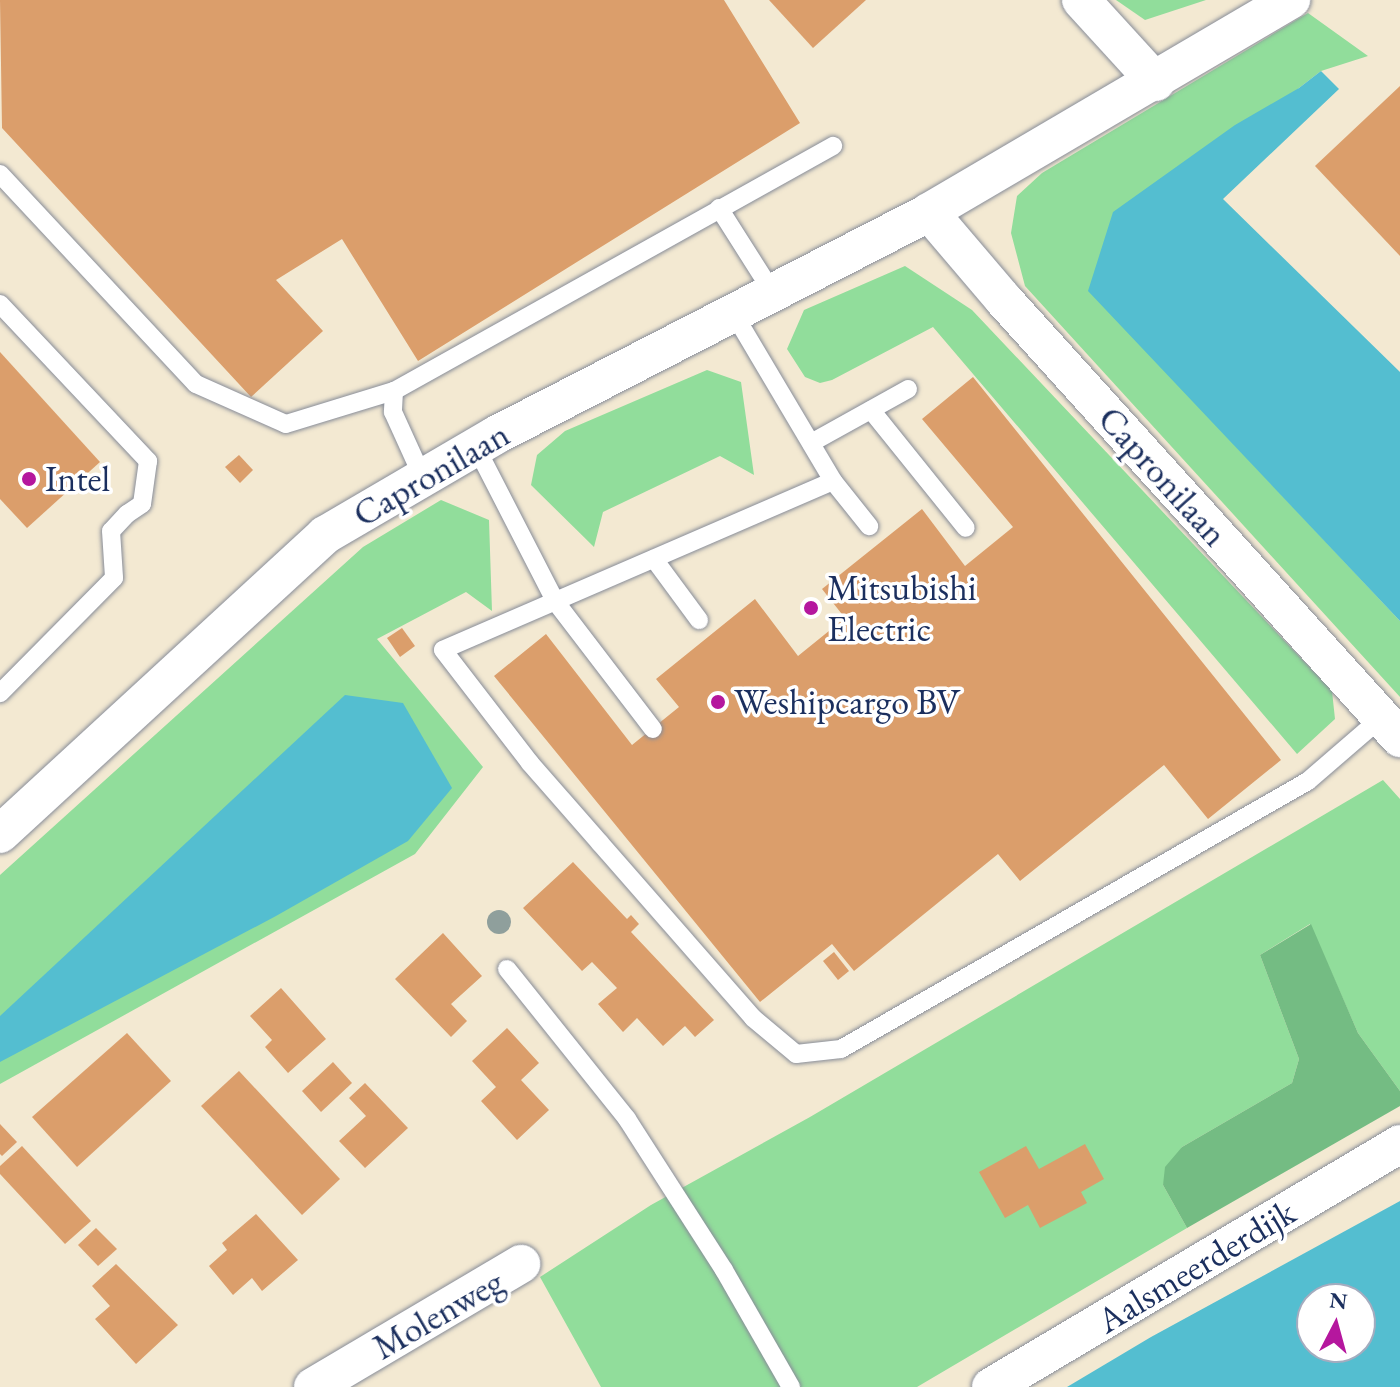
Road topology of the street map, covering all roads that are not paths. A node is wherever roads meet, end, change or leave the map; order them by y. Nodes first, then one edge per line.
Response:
1 (1081, 0) edge
2 (1291, 0) edge
3 (1156, 82) junction
4 (833, 146) dead end
5 (0, 174) edge
6 (719, 208) junction
7 (929, 212) junction
8 (773, 293) junction
9 (0, 304) edge
10 (734, 314) junction
11 (908, 389) dead end
12 (394, 391) junction
13 (871, 410) junction
14 (811, 443) junction
15 (476, 447) junction
16 (423, 478) junction
17 (833, 481) junction
18 (869, 526) dead end
19 (966, 528) dead end
20 (654, 559) junction
21 (555, 601) junction
22 (699, 620) dead end
23 (0, 693) edge
24 (1391, 728) edge
25 (653, 729) dead end
26 (0, 834) edge
27 (507, 969) dead end
28 (1400, 1144) edge
29 (521, 1264) dead end
30 (313, 1387) edge
31 (791, 1387) edge
32 (991, 1387) edge

1 - 3 street
2 - 3 street, Capronilaan
3 - 7 street, Capronilaan
4 - 6 lane
5 - 12 lane
6 - 8 lane
6 - 12 lane
7 - 8 street, Capronilaan
7 - 24 street, Capronilaan
8 - 10 street, Capronilaan
9 - 23 lane
10 - 14 lane
10 - 15 street, Capronilaan
11 - 13 lane
12 - 16 lane
13 - 14 lane
13 - 19 lane
14 - 17 lane
15 - 16 street, Capronilaan
15 - 21 lane
16 - 26 street, Capronilaan
17 - 18 lane
17 - 20 lane
20 - 21 lane
20 - 22 lane
21 - 24 lane
21 - 25 lane
27 - 31 lane
28 - 32 street, Aalsmeerderdijk
29 - 30 street, Molenweg

